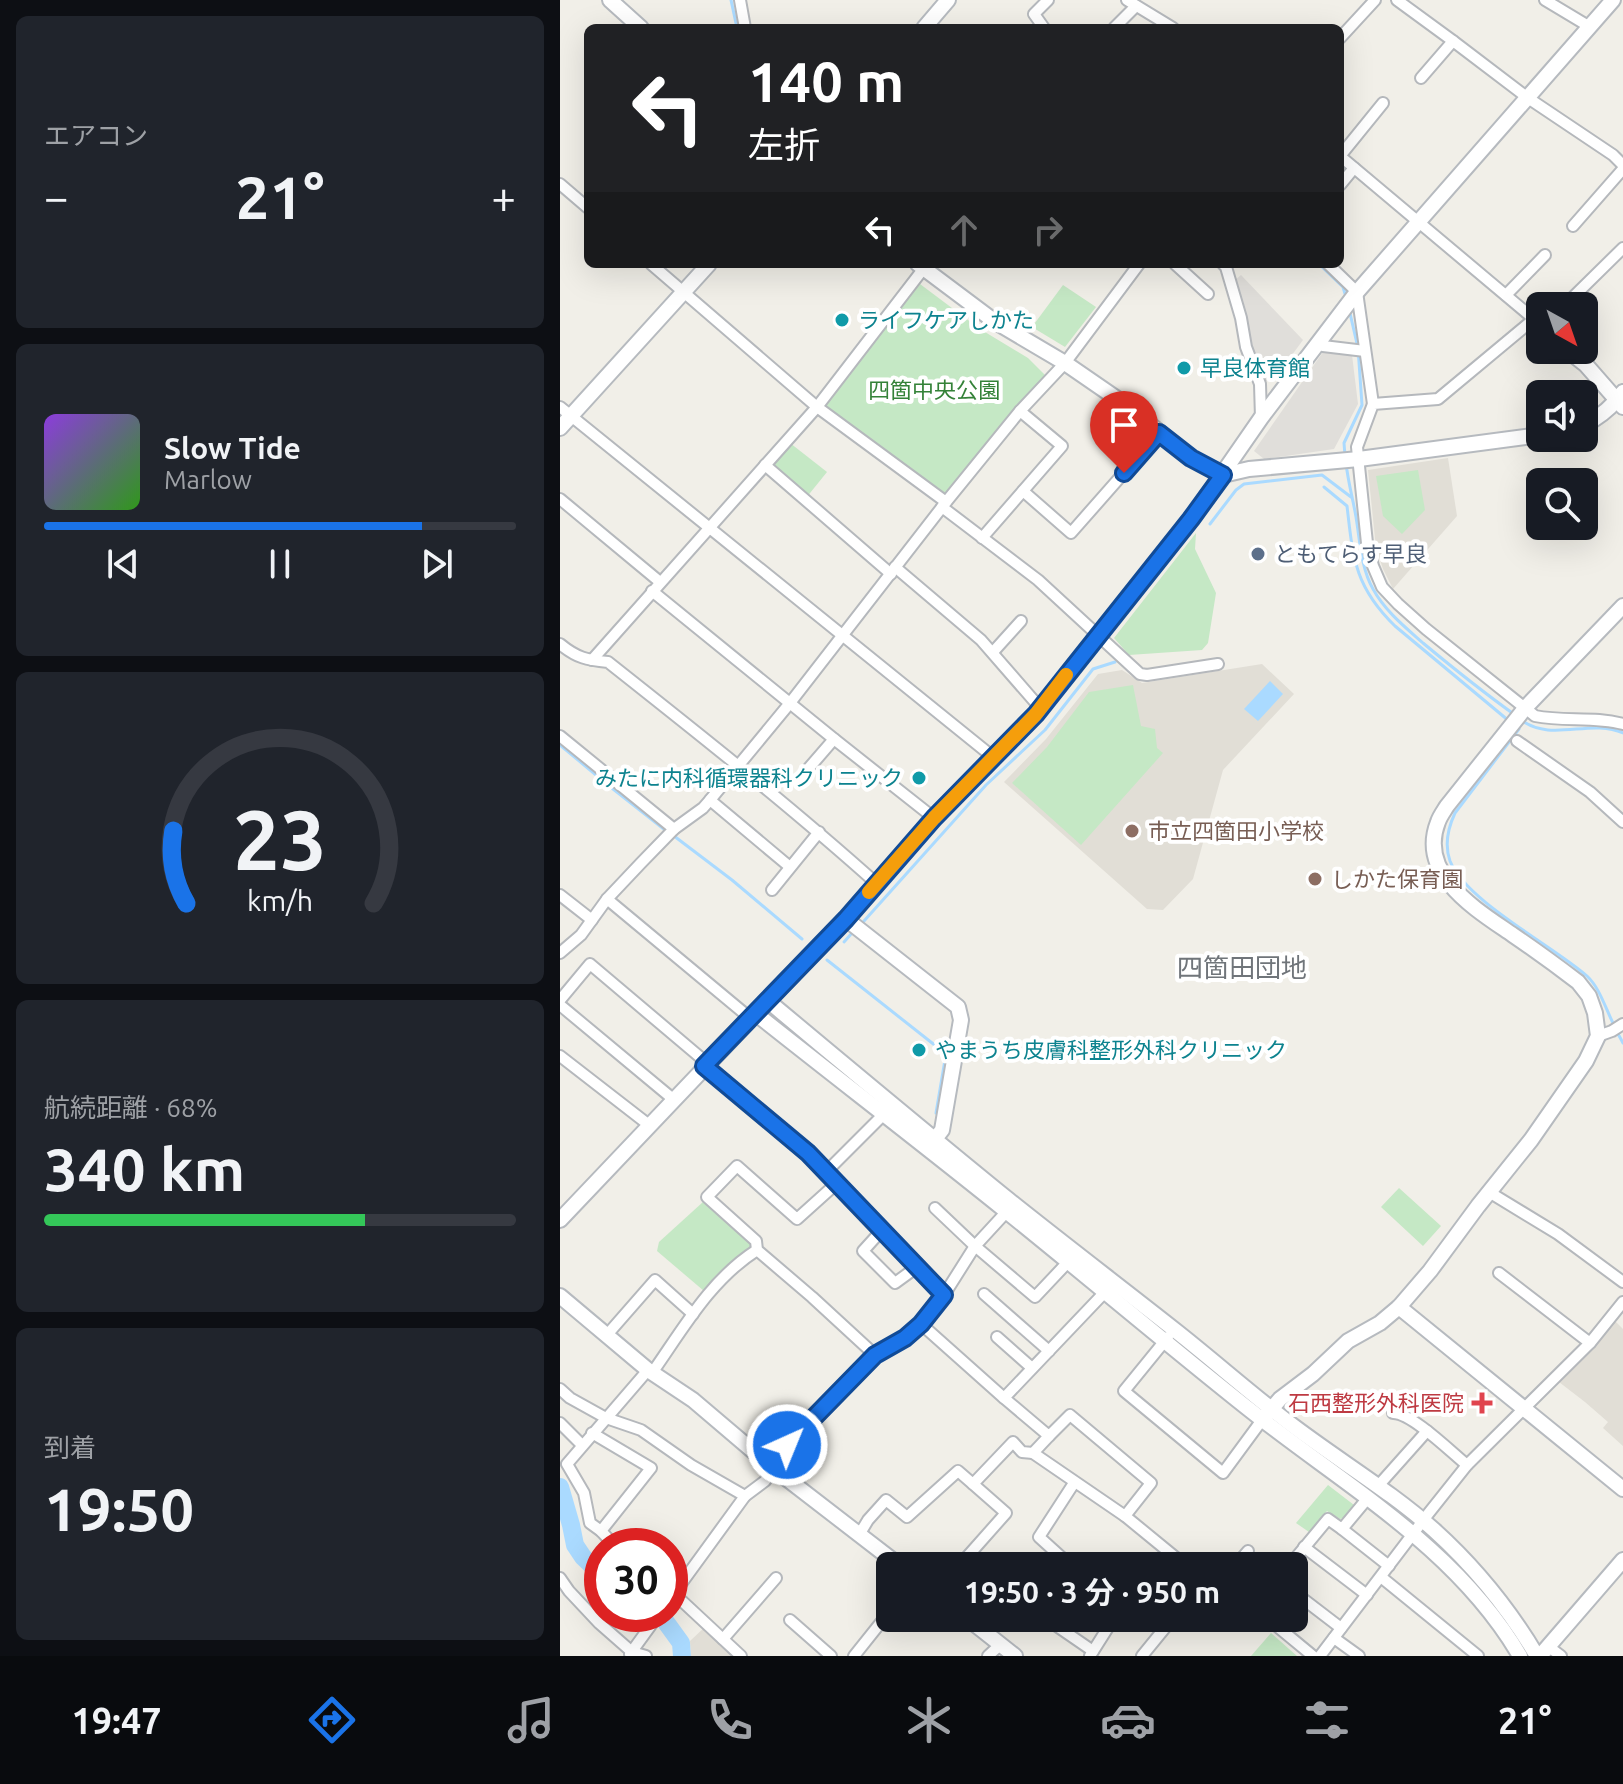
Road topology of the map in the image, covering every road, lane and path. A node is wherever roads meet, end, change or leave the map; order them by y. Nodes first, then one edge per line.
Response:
1 (610, 0) edge
2 (740, 0) edge
3 (948, 0) edge
4 (1048, 0) edge
5 (1375, 0) edge
6 (1397, 0) edge
7 (1545, 0) edge
8 (1613, 0) edge
9 (1132, 3) edge
10 (637, 24) edge
11 (744, 24) edge
12 (927, 24) edge
13 (1041, 24) edge
14 (1117, 24) edge
15 (1166, 24) edge
16 (1590, 27) junction
17 (1344, 34) edge
18 (1453, 41) junction
19 (1421, 78) dead end
20 (1528, 98) junction
21 (1383, 103) dead end
22 (1344, 151) edge
23 (1344, 159) edge
24 (1623, 167) edge
25 (1354, 168) junction
26 (1344, 180) edge
27 (562, 190) edge
28 (584, 205) edge
29 (1418, 222) junction
30 (1573, 226) dead end
31 (1623, 248) edge
32 (1545, 255) dead end
33 (656, 268) edge
34 (705, 268) edge
35 (920, 268) edge
36 (924, 268) edge
37 (1136, 268) edge
38 (1179, 268) edge
39 (1226, 268) edge
40 (1332, 268) edge
41 (683, 292) junction
42 (1578, 292) edge
43 (1208, 294) dead end
44 (1356, 294) junction
45 (1506, 295) junction
46 (1526, 313) edge
47 (1526, 331) edge
48 (1318, 343) junction
49 (1360, 351) junction
50 (1065, 363) junction
51 (1585, 364) edge
52 (1621, 400) edge
53 (1373, 404) junction
54 (817, 407) junction
55 (1020, 411) junction
56 (565, 412) edge
57 (1598, 417) edge
58 (1261, 418) junction
59 (560, 428) edge
60 (1159, 433) junction
61 (1526, 437) edge
62 (1348, 460) junction
63 (765, 465) junction
64 (1223, 475) junction
65 (1023, 491) junction
66 (560, 499) edge
67 (944, 505) junction
68 (710, 528) junction
69 (982, 538) junction
70 (893, 570) junction
71 (656, 586) junction
72 (1623, 606) edge
73 (1021, 621) dead end
74 (1098, 635) junction
75 (842, 636) junction
76 (560, 644) edge
77 (993, 652) junction
78 (592, 660) junction
79 (1218, 664) dead end
80 (790, 703) junction
81 (1041, 707) junction
82 (1524, 709) junction
83 (1623, 724) edge
84 (1511, 734) junction
85 (560, 736) edge
86 (834, 739) junction
87 (993, 757) junction
88 (739, 765) junction
89 (802, 776) dead end
90 (710, 800) junction
91 (934, 818) junction
92 (1623, 822) edge
93 (674, 829) junction
94 (819, 832) junction
95 (790, 867) junction
96 (876, 883) junction
97 (772, 890) dead end
98 (560, 895) edge
99 (607, 899) junction
100 (846, 919) junction
101 (592, 920) junction
102 (560, 953) edge
103 (767, 1000) junction
104 (560, 1002) edge
105 (752, 1016) junction
106 (1613, 1029) edge
107 (560, 1056) edge
108 (706, 1064) junction
109 (673, 1099) junction
110 (888, 1110) junction
111 (649, 1125) junction
112 (935, 1139) junction
113 (826, 1172) junction
114 (837, 1183) junction
115 (1489, 1192) junction
116 (935, 1208) dead end
117 (1010, 1208) junction
118 (560, 1220) edge
119 (882, 1230) junction
120 (975, 1246) junction
121 (757, 1250) junction
122 (1068, 1262) junction
123 (917, 1267) junction
124 (1499, 1273) dead end
125 (1623, 1282) edge
126 (1105, 1292) junction
127 (984, 1294) dead end
128 (944, 1295) junction
129 (560, 1296) edge
130 (1623, 1302) edge
131 (1399, 1307) junction
132 (693, 1314) junction
133 (921, 1324) junction
134 (1170, 1335) junction
135 (606, 1336) junction
136 (997, 1337) dead end
137 (1590, 1343) junction
138 (1049, 1351) junction
139 (875, 1355) junction
140 (1032, 1368) junction
141 (650, 1372) junction
142 (560, 1389) edge
143 (1004, 1398) junction
144 (1524, 1409) junction
145 (1393, 1413) dead end
146 (1267, 1414) junction
147 (606, 1418) junction
148 (560, 1423) edge
149 (1427, 1431) junction
150 (592, 1433) junction
151 (1049, 1436) junction
152 (582, 1445) junction
153 (1033, 1453) junction
154 (1467, 1465) junction
155 (773, 1468) junction
156 (1074, 1483) junction
157 (973, 1484) junction
158 (1378, 1486) junction
159 (1623, 1489) edge
160 (745, 1496) junction
161 (1367, 1499) junction
162 (1125, 1516) junction
163 (1423, 1521) junction
164 (597, 1528) edge
165 (603, 1528) edge
166 (1342, 1529) junction
167 (1413, 1534) junction
168 (859, 1535) junction
169 (1304, 1547) junction
170 (881, 1552) edge
171 (971, 1552) edge
172 (1056, 1552) edge
173 (1169, 1552) edge
174 (1300, 1552) edge
175 (1623, 1560) edge
176 (1389, 1566) junction
177 (688, 1573) edge
178 (1381, 1577) junction
179 (560, 1578) edge
180 (776, 1578) dead end
181 (1367, 1595) junction
182 (1308, 1603) edge
183 (688, 1607) edge
184 (790, 1620) dead end
185 (876, 1628) edge
186 (1341, 1628) junction
187 (646, 1632) edge
188 (984, 1632) edge
189 (1063, 1632) edge
190 (1105, 1632) edge
191 (1162, 1632) edge
192 (1284, 1632) edge
193 (1334, 1638) junction
194 (723, 1639) junction
195 (1000, 1645) junction
196 (630, 1654) edge
197 (1091, 1654) edge
198 (1547, 1654) edge
199 (646, 1656) edge
200 (741, 1656) edge
201 (831, 1656) edge
202 (854, 1656) edge
203 (988, 1656) edge
204 (1015, 1656) edge
205 (1142, 1656) edge
206 (1313, 1656) edge
207 (1320, 1656) edge
208 (1359, 1656) edge
209 (1478, 1656) edge
210 (1520, 1656) edge

1 - 10 street
2 - 11 street
3 - 12 street
4 - 13 street
5 - 17 street
6 - 18 street
7 - 16 street
8 - 16 street
9 - 14 street
9 - 15 street
16 - 20 street
18 - 19 street
18 - 20 street
20 - 24 street
20 - 29 street
21 - 22 street
23 - 25 street
24 - 30 street
25 - 26 street
25 - 29 street
27 - 28 street
29 - 44 street
29 - 45 street
31 - 42 street
32 - 45 street
33 - 41 street
34 - 41 street
35 - 54 street
36 - 50 street
37 - 50 street
38 - 43 street
39 - 58 street
40 - 44 street
41 - 54 street
41 - 56 street
44 - 48 street
44 - 49 street
45 - 46 street
47 - 53 street
48 - 49 street
48 - 58 street
49 - 53 street
50 - 55 street
50 - 60 street
51 - 52 street
52 - 57 street
53 - 62 street
54 - 63 street
54 - 67 street
55 - 65 street
55 - 67 street
56 - 59 street
56 - 68 street
58 - 64 street
60 - 64 street
60 - 65 street
61 - 62 street
62 - 64 street
62 - 82 street
63 - 68 street
63 - 70 street
64 - 74 street
65 - 69 street
66 - 71 street
67 - 69 street
67 - 70 street
68 - 71 street
68 - 75 street
69 - 74 street
70 - 75 street
70 - 77 street
71 - 78 street
71 - 80 street
72 - 82 street
73 - 77 street
74 - 79 street
74 - 81 street
75 - 80 street
75 - 87 street
76 - 78 street
77 - 81 street
78 - 88 street
80 - 86 street
80 - 88 street
81 - 87 street
82 - 83 street
82 - 84 street
84 - 92 street
84 - 106 street
85 - 93 street
86 - 89 street
86 - 91 street
87 - 91 street
88 - 90 street
88 - 94 street
90 - 93 street
90 - 95 street
91 - 96 street
93 - 99 street
94 - 95 street
94 - 96 street
95 - 97 street
96 - 100 street
98 - 101 street
99 - 101 street
99 - 105 street
100 - 103 street
100 - 112 street
101 - 102 street
103 - 105 street
103 - 110 street
104 - 108 street
104 - 109 street
105 - 108 street
105 - 110 street
106 - 115 street
107 - 111 street
108 - 109 street
108 - 113 street
109 - 111 street
110 - 112 street
110 - 113 street
110 - 117 street
111 - 118 street
112 - 117 street
113 - 114 street
114 - 119 street
114 - 121 street
115 - 125 street
115 - 131 street
116 - 120 street
117 - 120 street
117 - 122 street
117 - 134 street
119 - 123 street
119 - 123 street
120 - 122 street
120 - 128 street
121 - 132 street
121 - 139 street
122 - 126 street
123 - 128 street
124 - 137 street
126 - 134 street
126 - 138 street
127 - 138 street
128 - 133 street
129 - 135 street
130 - 137 street
131 - 144 street
131 - 146 street
132 - 135 street
132 - 141 street
133 - 139 street
133 - 143 street
134 - 146 street
134 - 146 street
135 - 141 street
136 - 140 street
137 - 144 street
138 - 140 street
139 - 155 street
140 - 143 street
141 - 147 street
141 - 155 street
142 - 147 street
143 - 151 street
144 - 154 street
144 - 159 street
145 - 149 street
146 - 158 street
146 - 161 street
147 - 150 street
147 - 160 street
148 - 152 street
149 - 154 street
149 - 158 street
150 - 152 street
150 - 165 street
151 - 153 street
151 - 162 street
152 - 164 street
153 - 156 street
153 - 157 street
154 - 163 street
155 - 160 street
155 - 168 street
156 - 162 street
156 - 172 street
157 - 168 street
157 - 171 street
158 - 163 street
160 - 177 street
161 - 166 street
161 - 167 street
162 - 173 street
163 - 167 street
163 - 198 street
166 - 169 street
166 - 176 street
167 - 176 street
167 - 210 street
168 - 170 street
169 - 174 street
169 - 181 street
175 - 198 street
176 - 178 street
178 - 181 street
178 - 209 street
179 - 196 street
180 - 194 street
181 - 186 street
182 - 186 street
183 - 194 street
184 - 201 street
185 - 202 street
186 - 193 street
187 - 196 street
188 - 195 street
189 - 197 street
190 - 197 street
191 - 205 street
192 - 206 street
193 - 207 street
193 - 208 street
194 - 200 street
195 - 203 street
195 - 204 street
196 - 199 street

